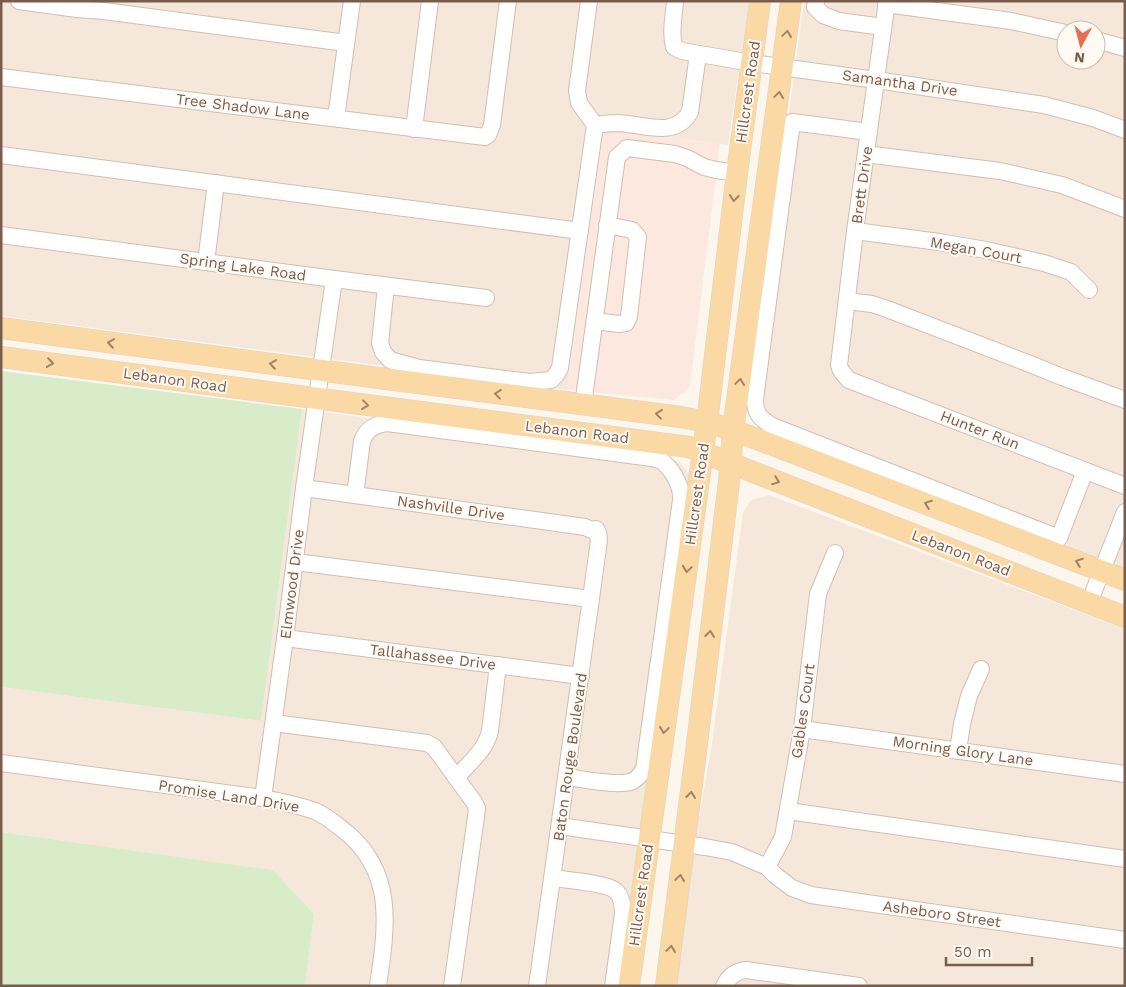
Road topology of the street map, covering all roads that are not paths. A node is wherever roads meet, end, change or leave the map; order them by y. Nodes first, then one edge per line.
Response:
1 (19, 1) edge
2 (352, 1) edge
3 (430, 1) edge
4 (508, 1) edge
5 (589, 1) edge
6 (675, 1) edge
7 (760, 1) edge
8 (791, 1) edge
9 (816, 1) edge
10 (887, 2) edge
11 (883, 27) junction
12 (1056, 31) edge
13 (346, 42) junction
14 (1106, 43) edge
15 (1125, 48) edge
16 (698, 54) junction
17 (752, 63) junction
18 (782, 67) junction
19 (1, 77) edge
20 (876, 80) junction
21 (336, 118) junction
22 (594, 125) junction
23 (414, 129) junction
24 (1125, 130) edge
25 (869, 132) junction
26 (866, 154) junction
27 (1, 155) edge
28 (738, 173) junction
29 (768, 176) junction
30 (216, 183) junction
31 (1125, 209) edge
32 (607, 225) junction
33 (580, 231) junction
34 (855, 231) junction
35 (1, 235) edge
36 (206, 262) junction
37 (334, 279) junction
38 (386, 286) junction
39 (1089, 290) dead end
40 (486, 298) dead end
41 (847, 301) junction
42 (595, 320) junction
43 (1, 328) edge
44 (1, 357) edge
45 (839, 368) joint
46 (321, 370) junction
47 (317, 399) junction
48 (1125, 400) edge
49 (583, 405) junction
50 (707, 422) junction
51 (733, 430) junction
52 (702, 452) junction
53 (731, 464) junction
54 (1085, 471) junction
55 (1125, 486) edge
56 (304, 488) junction
57 (355, 494) junction
58 (1125, 512) edge
59 (596, 529) joint
60 (835, 553) dead end
61 (295, 562) junction
62 (1102, 571) junction
63 (1125, 580) edge
64 (591, 599) junction
65 (1089, 603) junction
66 (1125, 617) edge
67 (286, 638) junction
68 (498, 665) junction
69 (981, 668) dead end
70 (581, 676) junction
71 (274, 723) junction
72 (802, 729) junction
73 (958, 751) junction
74 (1, 763) edge
75 (1125, 774) edge
76 (566, 777) junction
77 (456, 778) junction
78 (263, 798) junction
79 (788, 811) junction
80 (560, 826) junction
81 (649, 839) junction
82 (685, 844) junction
83 (1125, 859) edge
84 (767, 868) junction
85 (553, 878) junction
86 (1125, 940) edge
87 (378, 986) edge
88 (452, 986) edge
89 (538, 986) edge
90 (613, 986) edge
91 (629, 986) edge
92 (666, 986) edge
93 (724, 986) edge
94 (859, 986) edge

1 - 13 street
2 - 13 street
3 - 23 street
4 - 23 street, Tree Shadow Lane
5 - 22 street
6 - 16 street, Samantha Drive
7 - 17 main road, Hillcrest Road
18 -> 8 main road, Hillcrest Road
9 - 11 street
10 - 11 street, Brett Drive
10 - 12 street
11 - 20 street, Brett Drive
13 - 21 street
14 - 15 street
16 - 17 street, Samantha Drive
16 - 22 street
17 - 18 street, Samantha Drive
17 - 28 main road, Hillcrest Road
18 - 20 street, Samantha Drive
29 -> 18 main road, Hillcrest Road
19 - 21 street, Tree Shadow Lane
20 - 24 street, Samantha Drive
20 - 25 street, Brett Drive
21 - 23 street, Tree Shadow Lane
22 - 33 street
25 - 26 street, Brett Drive
25 - 54 street
26 - 31 street
26 - 34 street, Brett Drive
27 - 30 street
28 - 29 main road
28 - 32 street
28 -> 50 main road, Hillcrest Road
51 -> 29 main road, Hillcrest Road
30 - 33 street
30 - 36 street
32 - 42 street
32 - 42 street
33 - 38 street
34 - 39 street, Megan Court
34 - 41 street, Brett Drive
35 - 36 street, Spring Lake Road
36 - 37 street, Spring Lake Road
37 - 38 street, Spring Lake Road
37 - 46 street, Elmwood Drive
38 - 40 street, Spring Lake Road
41 - 45 street, Brett Drive
41 - 48 street
42 - 49 street
46 -> 43 main road, Lebanon Road
44 -> 47 main road, Lebanon Road
45 - 54 street, Hunter Run
46 - 47 street, Elmwood Drive
49 -> 46 main road, Lebanon Road
47 -> 52 main road, Lebanon Road
47 - 56 street, Elmwood Drive
50 -> 49 main road, Lebanon Road
50 - 51 main road, Lebanon Road
50 - 52 main road, Hillcrest Road
51 - 53 main road, Hillcrest Road
62 -> 51 main road, Lebanon Road
52 - 53 main road, Lebanon Road
52 -> 81 main road, Hillcrest Road
53 -> 65 main road, Lebanon Road
82 -> 53 main road, Hillcrest Road
54 - 55 street, Hunter Run
56 - 57 street, Nashville Drive
56 - 61 street, Elmwood Drive
57 - 59 street, Nashville Drive
57 - 76 street
58 - 62 street
59 - 64 street, Baton Rouge Boulevard
60 - 72 street, Gables Court
61 - 64 street
61 - 67 street, Elmwood Drive
62 - 63 main road, Lebanon Road
62 - 65 street
64 - 70 street, Baton Rouge Boulevard
65 - 66 main road, Lebanon Road
67 - 68 street, Tallahassee Drive
67 - 71 street, Elmwood Drive
68 - 70 street, Tallahassee Drive
68 - 77 street
69 - 73 street
70 - 76 street, Baton Rouge Boulevard
71 - 77 street
71 - 78 street, Elmwood Drive
72 - 73 street, Morning Glory Lane
72 - 79 street, Gables Court
73 - 75 street, Morning Glory Lane
74 - 78 street, Promise Land Drive
76 - 80 street, Baton Rouge Boulevard
77 - 88 street
78 - 87 street, Promise Land Drive
79 - 83 street
79 - 84 street, Gables Court
80 - 81 street, Asheboro Street
80 - 85 street, Baton Rouge Boulevard
81 - 82 street, Asheboro Street
81 - 91 main road, Hillcrest Road
82 - 84 street, Asheboro Street
92 -> 82 main road, Hillcrest Road
84 - 86 street, Asheboro Street
85 - 89 street, Baton Rouge Boulevard
85 - 90 street
93 - 94 street

